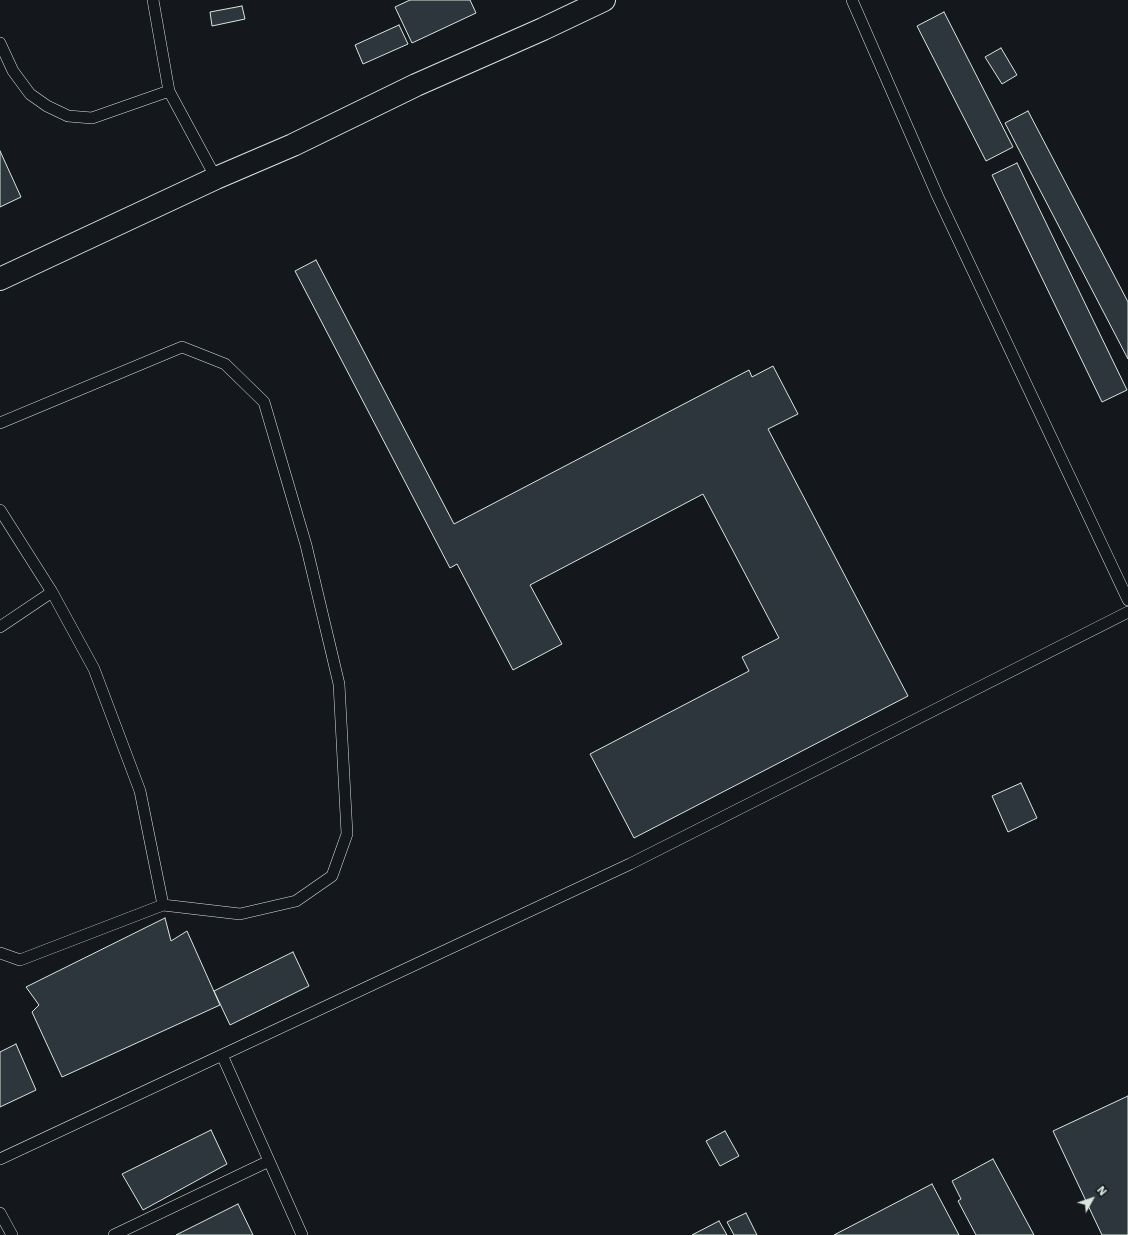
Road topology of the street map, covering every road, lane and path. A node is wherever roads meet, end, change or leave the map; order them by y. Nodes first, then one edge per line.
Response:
1 (154, 0) edge
2 (604, 0) edge
3 (852, 0) edge
4 (0, 43) edge
5 (169, 91) junction
6 (216, 178) junction
7 (0, 280) edge
8 (0, 423) edge
9 (0, 510) edge
10 (52, 592) junction
11 (1128, 600) edge
12 (1128, 612) edge
13 (0, 627) edge
14 (163, 905) junction
15 (0, 953) edge
16 (222, 1055) junction
17 (0, 1159) edge
18 (270, 1161) junction
19 (0, 1214) edge
20 (12, 1235) edge
21 (114, 1235) edge
22 (302, 1235) edge

1 - 5 lane
2 - 6 street
3 - 11 lane
4 - 5 lane
5 - 6 lane
6 - 7 street
8 - 14 lane
9 - 10 lane
10 - 13 lane
10 - 14 lane
12 - 16 lane
14 - 15 lane
16 - 17 lane
16 - 18 lane
18 - 21 lane
18 - 22 lane
19 - 20 lane

